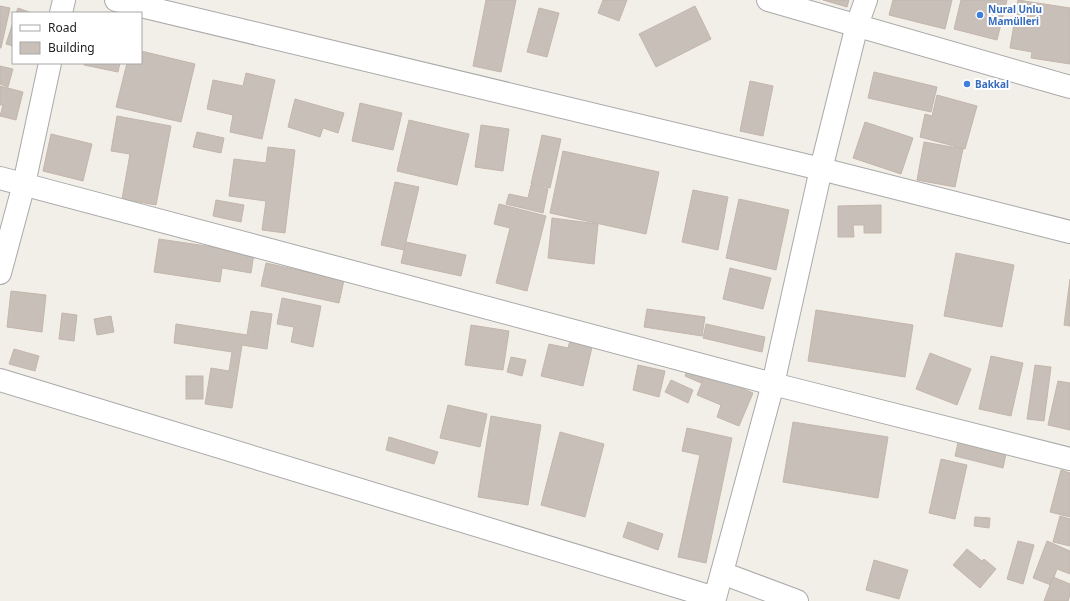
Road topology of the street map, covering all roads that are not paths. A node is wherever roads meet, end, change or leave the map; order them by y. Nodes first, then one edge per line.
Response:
1 (64, 0) edge
2 (116, 0) edge
3 (768, 0) edge
4 (866, 0) edge
5 (61, 12) edge
6 (857, 25) junction
7 (50, 64) edge
8 (1070, 87) edge
9 (821, 169) junction
10 (0, 178) edge
11 (24, 184) junction
12 (1070, 232) edge
13 (0, 274) edge
14 (0, 380) edge
15 (773, 384) junction
16 (1070, 459) edge
17 (722, 573) junction
18 (797, 601) edge

1 - 5 street
2 - 9 street
3 - 6 street
4 - 6 street
6 - 8 street
6 - 9 street
7 - 11 street
9 - 12 street
9 - 15 street
10 - 11 street
11 - 13 street
11 - 15 street
14 - 17 street
15 - 16 street
15 - 17 street
17 - 18 street

